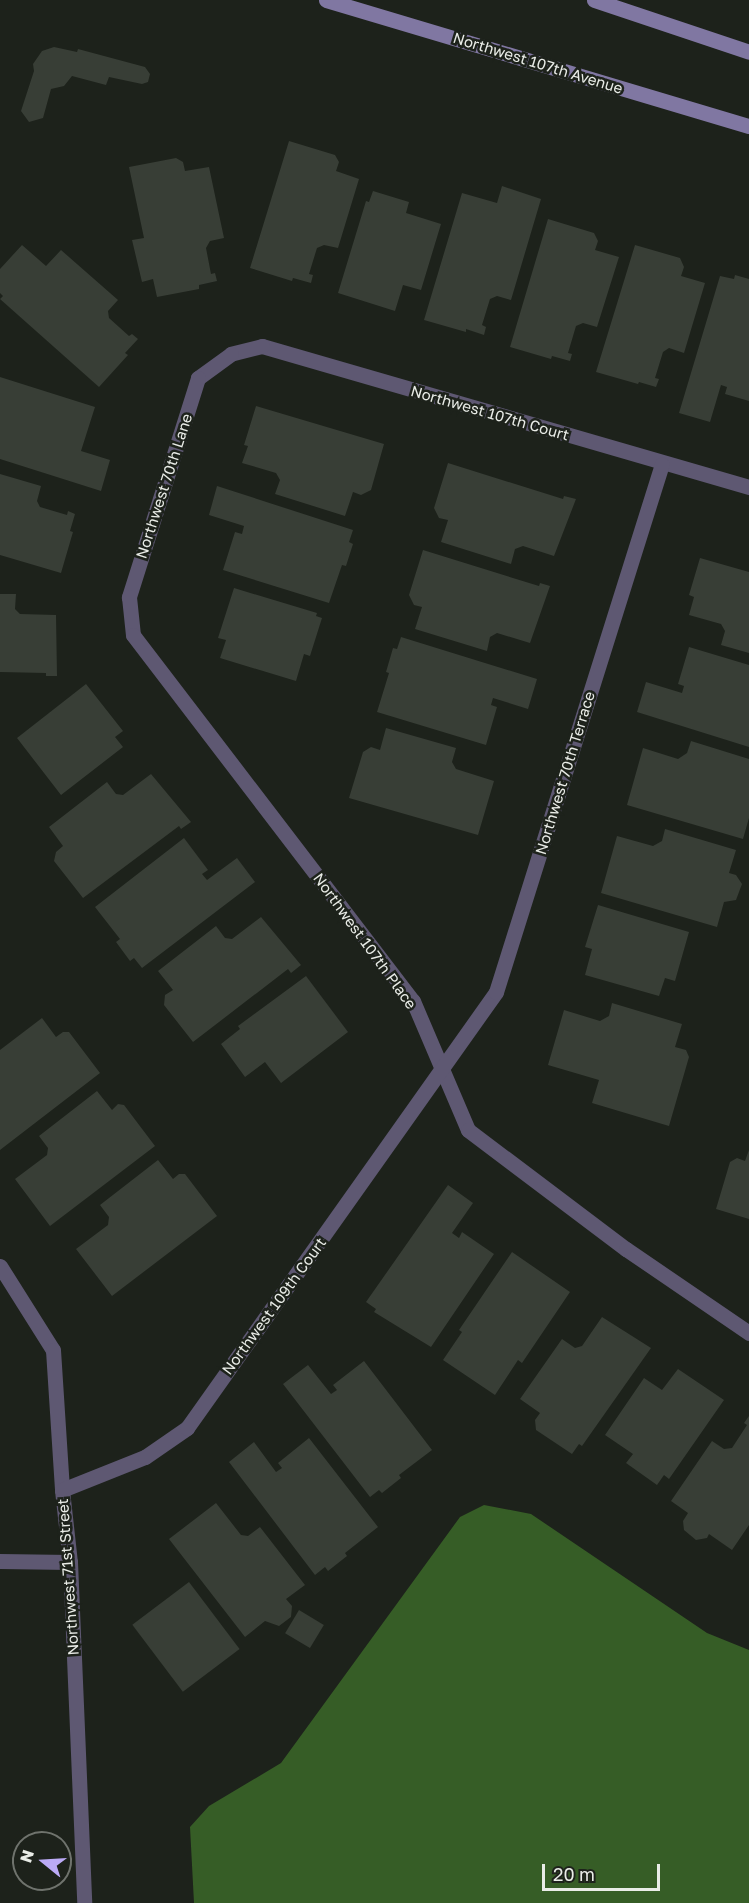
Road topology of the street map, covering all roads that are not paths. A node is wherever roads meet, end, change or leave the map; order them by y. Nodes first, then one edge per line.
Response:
1 (326, 0) edge
2 (594, 0) edge
3 (749, 52) edge
4 (749, 126) edge
5 (231, 354) joint
6 (662, 464) junction
7 (749, 487) edge
8 (133, 635) joint
9 (443, 1069) junction
10 (0, 1266) edge
11 (749, 1333) edge
12 (62, 1490) junction
13 (0, 1561) edge
14 (70, 1562) junction
15 (84, 1903) edge

1 - 4 main road, Northwest 107th Avenue
2 - 3 main road
5 - 6 street, Northwest 107th Court
5 - 8 street, Northwest 70th Lane
6 - 7 street, Northwest 107th Court
6 - 9 street, Northwest 70th Terrace
8 - 9 street, Northwest 107th Place
9 - 11 street, Northwest 107th Place
9 - 12 street, Northwest 109th Court
10 - 12 street, Northwest 71st Street
12 - 14 street, Northwest 71st Street
13 - 14 street
14 - 15 street, Northwest 71st Street

